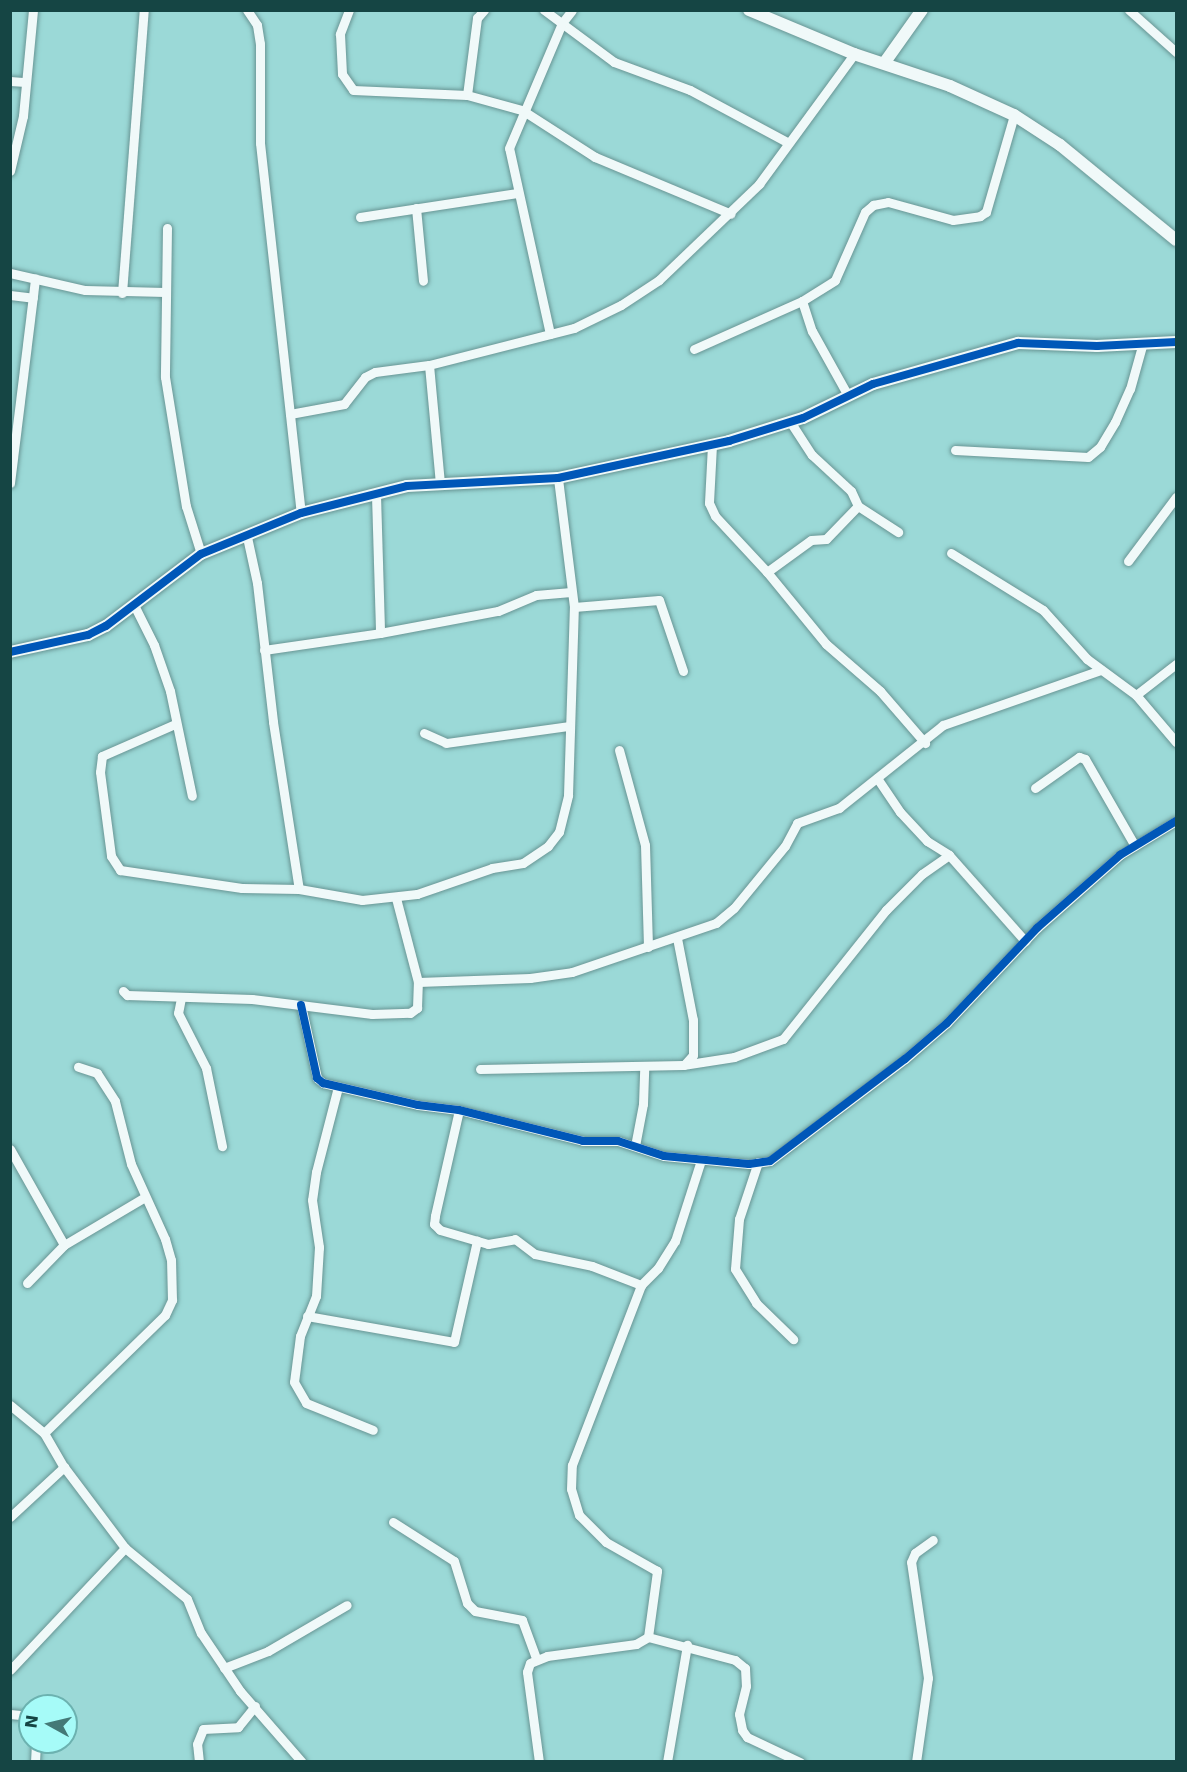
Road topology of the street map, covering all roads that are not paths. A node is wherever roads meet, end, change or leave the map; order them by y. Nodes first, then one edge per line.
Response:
1 (33, 10) edge
2 (144, 10) edge
3 (247, 10) edge
4 (349, 10) edge
5 (484, 10) edge
6 (544, 10) edge
7 (572, 10) edge
8 (749, 10) edge
9 (922, 10) edge
10 (1129, 10) edge
11 (562, 23) junction
12 (1176, 52) edge
13 (854, 54) junction
14 (885, 62) junction
15 (10, 81) edge
16 (26, 82) junction
17 (467, 95) junction
18 (522, 110) junction
19 (1014, 114) junction
20 (787, 142) junction
21 (10, 171) edge
22 (517, 193) junction
23 (416, 208) junction
24 (730, 214) junction
25 (360, 217) dead end
26 (167, 228) dead end
27 (1176, 240) edge
28 (10, 273) edge
29 (35, 279) junction
30 (423, 281) dead end
31 (165, 292) junction
32 (122, 293) junction
33 (10, 295) edge
34 (33, 298) junction
35 (802, 301) junction
36 (550, 334) junction
37 (1176, 342) edge
38 (1142, 346) junction
39 (694, 349) dead end
40 (429, 365) junction
41 (847, 394) junction
42 (290, 414) junction
43 (791, 423) junction
44 (712, 445) junction
45 (955, 450) dead end
46 (11, 469) edge
47 (558, 478) junction
48 (10, 483) edge
49 (440, 484) junction
50 (376, 495) junction
51 (1176, 498) edge
52 (858, 506) junction
53 (301, 513) junction
54 (897, 532) dead end
55 (247, 537) junction
56 (951, 553) dead end
57 (201, 554) junction
58 (1128, 561) dead end
59 (767, 572) junction
60 (571, 592) junction
61 (134, 604) junction
62 (574, 607) junction
63 (380, 633) junction
64 (264, 650) junction
65 (10, 652) edge
66 (1087, 659) junction
67 (1176, 664) edge
68 (1101, 670) junction
69 (683, 671) dead end
70 (1085, 674) junction
71 (1136, 695) junction
72 (176, 724) junction
73 (569, 726) junction
74 (424, 733) dead end
75 (1176, 742) edge
76 (925, 743) junction
77 (619, 750) dead end
78 (878, 778) junction
79 (1035, 788) dead end
80 (192, 796) dead end
81 (1176, 821) edge
82 (1135, 846) junction
83 (949, 855) junction
84 (299, 889) junction
85 (396, 898) junction
86 (677, 938) junction
87 (1025, 941) junction
88 (648, 947) junction
89 (418, 982) junction
90 (123, 991) dead end
91 (181, 998) junction
92 (301, 1005) junction
93 (693, 1055) junction
94 (708, 1062) junction
95 (683, 1065) junction
96 (78, 1067) dead end
97 (644, 1067) junction
98 (480, 1069) dead end
99 (338, 1087) junction
100 (459, 1110) junction
101 (222, 1146) dead end
102 (635, 1146) junction
103 (10, 1149) edge
104 (701, 1160) junction
105 (758, 1162) junction
106 (146, 1197) junction
107 (477, 1241) junction
108 (64, 1245) junction
109 (27, 1283) dead end
110 (640, 1285) junction
111 (308, 1316) junction
112 (793, 1340) dead end
113 (10, 1405) edge
114 (373, 1430) dead end
115 (44, 1433) junction
116 (64, 1467) junction
117 (10, 1516) edge
118 (393, 1522) dead end
119 (933, 1540) dead end
120 (124, 1548) junction
121 (347, 1605) dead end
122 (648, 1637) junction
123 (687, 1645) junction
124 (536, 1659) junction
125 (224, 1668) junction
126 (10, 1670) edge
127 (255, 1706) junction
128 (199, 1761) edge
129 (302, 1761) edge
130 (539, 1761) edge
131 (667, 1761) edge
132 (800, 1761) edge
133 (916, 1761) edge

1 - 16 street
2 - 32 street
3 - 42 street
4 - 17 street
5 - 17 street
6 - 11 street
7 - 11 street
8 - 13 street
9 - 14 street
10 - 12 street
11 - 18 street
11 - 20 street
13 - 14 street
13 - 20 street
14 - 19 street
15 - 16 street
16 - 21 street
17 - 18 street
18 - 22 street
18 - 24 street
19 - 27 street
19 - 35 street
20 - 24 street
22 - 23 street
22 - 36 street
23 - 25 street
23 - 30 street
24 - 36 street
26 - 31 street
28 - 29 street
29 - 32 street
29 - 34 street
31 - 32 street
31 - 57 street
33 - 34 street
34 - 46 street
35 - 39 street
35 - 41 street
36 - 40 street
37 - 38 street
38 - 41 street
38 - 45 street
40 - 42 street
40 - 49 street
41 - 43 street
42 - 53 street
43 - 44 street
43 - 52 street
44 - 47 street
44 - 59 street
46 - 48 street
47 - 49 street
47 - 60 street
49 - 50 street
50 - 53 street
50 - 63 street
51 - 58 street
52 - 54 street
52 - 59 street
53 - 55 street
55 - 57 street
55 - 64 street
56 - 66 street
57 - 61 street
59 - 76 street
60 - 62 street
60 - 63 street
61 - 65 street
61 - 72 street
62 - 69 street
62 - 73 street
63 - 64 street
64 - 84 street
66 - 68 street
66 - 70 street
67 - 71 street
68 - 70 street
68 - 71 street
70 - 76 street
71 - 75 street
72 - 80 street
72 - 84 street
73 - 74 street
73 - 85 street
76 - 78 street
77 - 88 street
78 - 83 street
78 - 86 street
79 - 82 street
81 - 82 street
82 - 87 street
83 - 87 street
83 - 94 street
84 - 85 street
85 - 89 street
86 - 88 street
86 - 93 street
87 - 105 street
88 - 89 street
89 - 92 street
90 - 91 street
91 - 92 street
91 - 101 street
92 - 99 street
93 - 94 street
93 - 95 street
94 - 95 street
95 - 97 street
96 - 106 street
97 - 98 street
97 - 102 street
99 - 100 street
99 - 111 street
100 - 102 street
100 - 107 street
102 - 104 street
103 - 108 street
104 - 105 street
104 - 110 street
105 - 112 street
106 - 108 street
106 - 115 street
107 - 110 street
107 - 111 street
108 - 109 street
110 - 122 street
111 - 114 street
113 - 115 street
115 - 116 street
116 - 117 street
116 - 120 street
118 - 124 street
119 - 133 street
120 - 125 street
120 - 126 street
121 - 125 street
122 - 123 street
122 - 124 street
123 - 131 street
123 - 132 street
124 - 130 street
125 - 127 street
127 - 128 street
127 - 129 street

